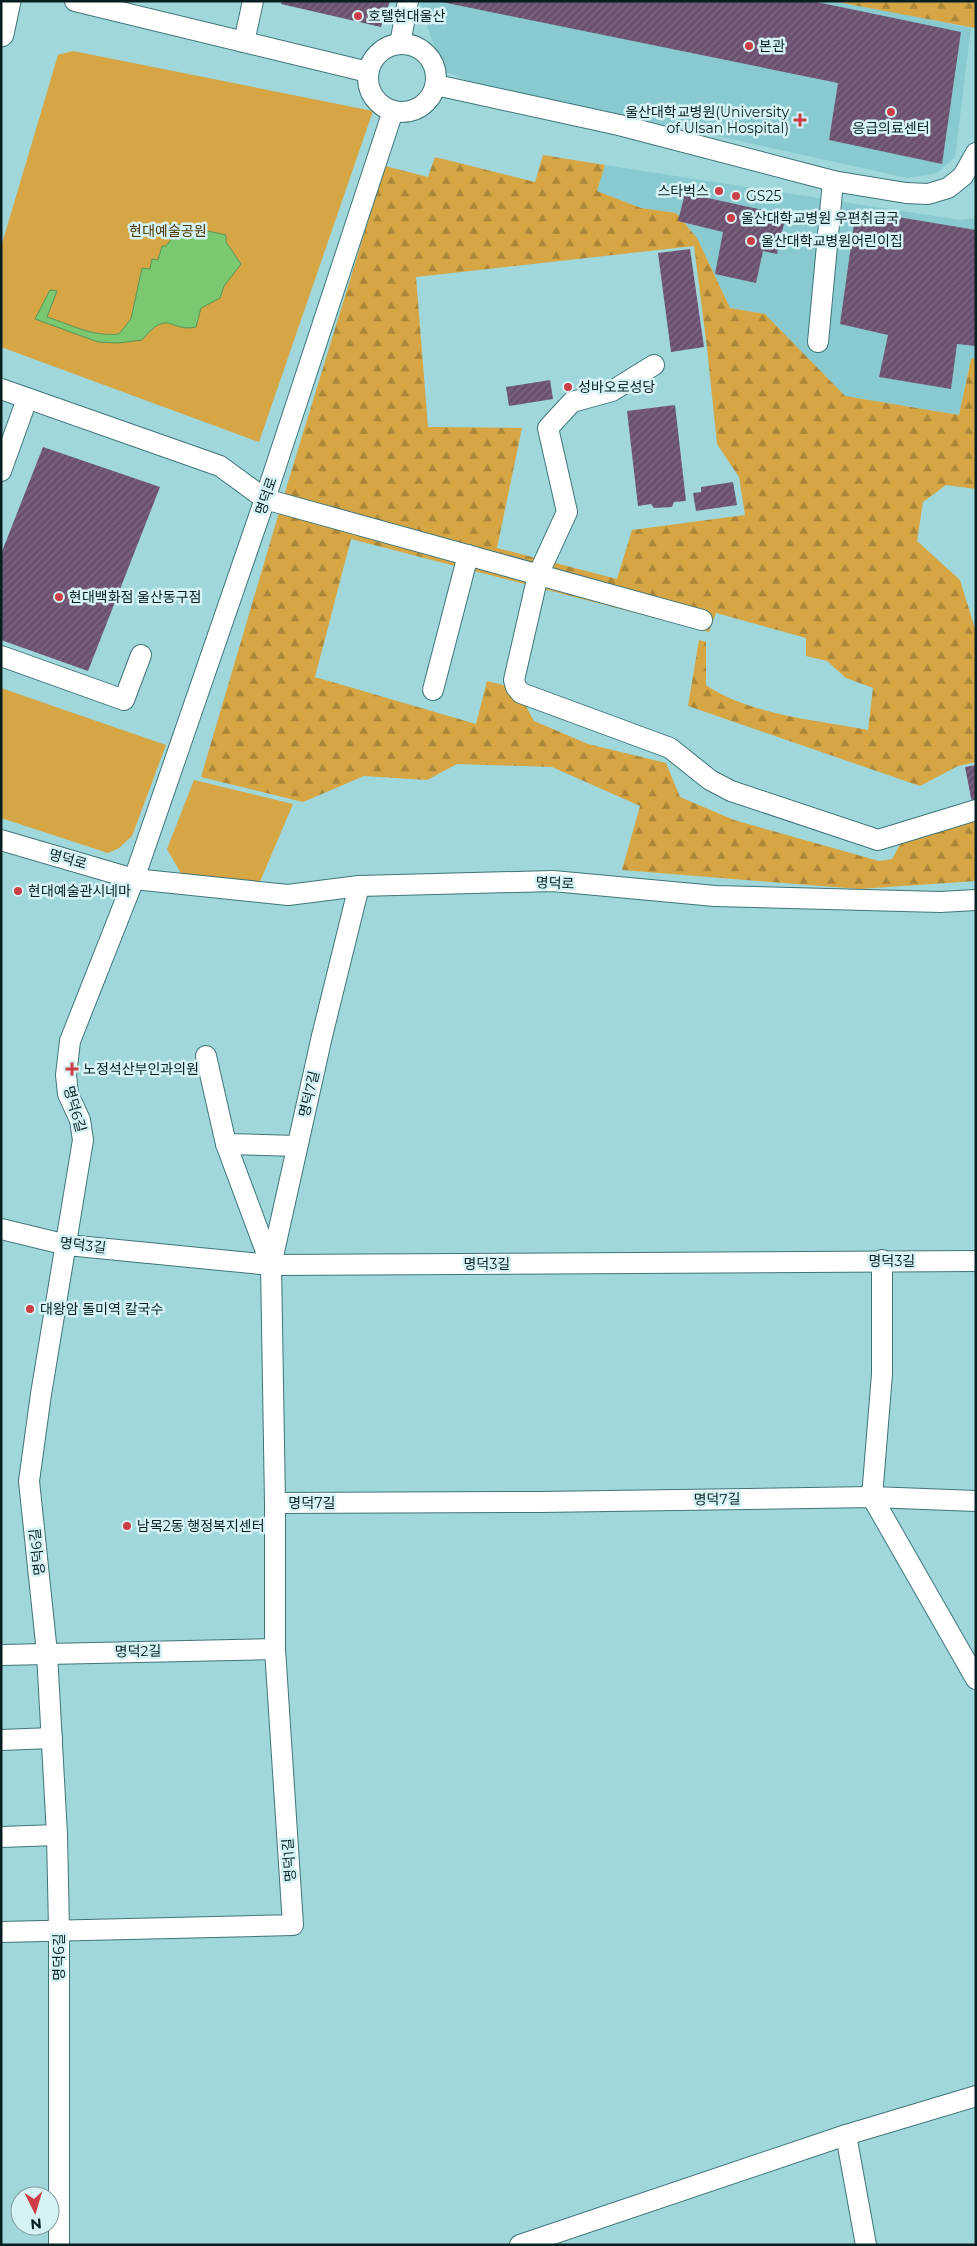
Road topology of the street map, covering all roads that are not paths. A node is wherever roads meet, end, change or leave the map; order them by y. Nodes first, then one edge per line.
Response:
1 (8, 1) edge
2 (75, 1) edge
3 (253, 1) edge
4 (408, 1) edge
5 (99, 4) edge
6 (1, 34) edge
7 (244, 42) junction
8 (400, 44) junction
9 (368, 72) junction
10 (436, 85) junction
11 (393, 111) junction
12 (976, 153) edge
13 (833, 181) junction
14 (818, 342) dead end
15 (654, 365) dead end
16 (1, 390) edge
17 (27, 399) junction
18 (1, 472) edge
19 (265, 499) junction
20 (468, 555) junction
21 (538, 575) junction
22 (702, 620) dead end
23 (141, 655) dead end
24 (1, 656) edge
25 (433, 690) dead end
26 (976, 810) edge
27 (1, 840) edge
28 (134, 879) junction
29 (359, 886) junction
30 (976, 900) edge
31 (206, 1056) dead end
32 (226, 1144) junction
33 (297, 1146) junction
34 (1, 1229) edge
35 (68, 1245) junction
36 (882, 1260) junction
37 (976, 1261) edge
38 (270, 1265) junction
39 (872, 1497) junction
40 (976, 1501) edge
41 (276, 1503) junction
42 (275, 1649) junction
43 (47, 1653) junction
44 (1, 1655) edge
45 (976, 1679) edge
46 (52, 1738) junction
47 (1, 1740) edge
48 (57, 1835) junction
49 (1, 1837) edge
50 (59, 1930) junction
51 (1, 1932) edge
52 (976, 2096) edge
53 (846, 2135) junction
54 (59, 2245) edge
55 (520, 2245) edge
56 (866, 2245) edge

1 - 6 main road
2 - 5 street
3 - 7 street
4 - 8 street
5 - 7 street
7 - 9 street
8 - 9 street
8 - 10 street
9 - 11 street
10 - 11 street
10 - 13 street
11 - 19 street, 명덕로
12 - 13 street
13 - 14 street
15 - 21 street
16 - 17 street
17 - 18 street
17 - 19 street
19 - 20 street
19 - 28 street, 명덕로
20 - 21 street
20 - 25 street
21 - 22 street
21 - 26 street
23 - 24 street
27 - 28 street, 명덕로
28 - 29 street, 명덕로
28 - 35 street, 명덕6길
29 - 30 street, 명덕로
29 - 33 street, 명덕7길
31 - 32 street
32 - 33 street
32 - 38 street
33 - 38 street, 명덕7길
34 - 35 street, 명덕3길
35 - 38 street, 명덕3길
35 - 43 street, 명덕6길
36 - 37 street, 명덕3길
36 - 38 street, 명덕3길
36 - 39 street
38 - 41 street, 명덕7길
39 - 40 street, 명덕7길
39 - 41 street, 명덕7길
39 - 45 street
41 - 42 street, 명덕1길
42 - 43 street, 명덕2길
42 - 50 street, 명덕1길
43 - 44 street, 명덕2길
43 - 46 street, 명덕6길
46 - 47 street
46 - 48 street, 명덕6길
48 - 49 street
48 - 50 street, 명덕6길
50 - 51 street, 명덕1길
50 - 54 street, 명덕6길
52 - 53 street
53 - 55 street
53 - 56 street

